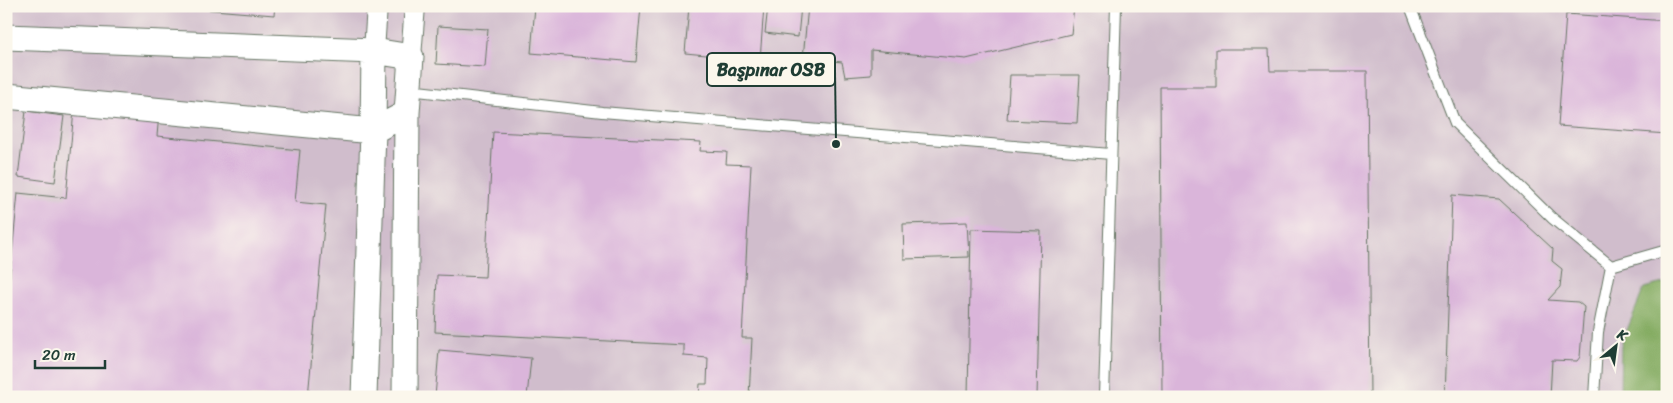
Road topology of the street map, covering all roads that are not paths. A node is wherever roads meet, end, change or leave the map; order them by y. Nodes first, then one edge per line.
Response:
1 (377, 6) edge
2 (414, 6) edge
3 (1116, 6) edge
4 (1410, 6) edge
5 (6, 37) edge
6 (374, 52) junction
7 (411, 57) junction
8 (6, 96) edge
9 (408, 101) junction
10 (373, 131) junction
11 (1112, 154) junction
12 (1667, 250) edge
13 (1611, 266) junction
14 (364, 397) edge
15 (405, 397) edge
16 (1104, 397) edge
17 (1594, 397) edge

1 - 6 street
2 - 7 street
3 - 11 lane
4 - 13 lane
5 - 6 street
6 - 7 street
6 - 10 street
7 - 9 street
8 - 10 street
9 - 10 street
9 - 11 lane
9 - 15 street
10 - 14 street
11 - 16 lane
12 - 13 lane
13 - 17 lane

